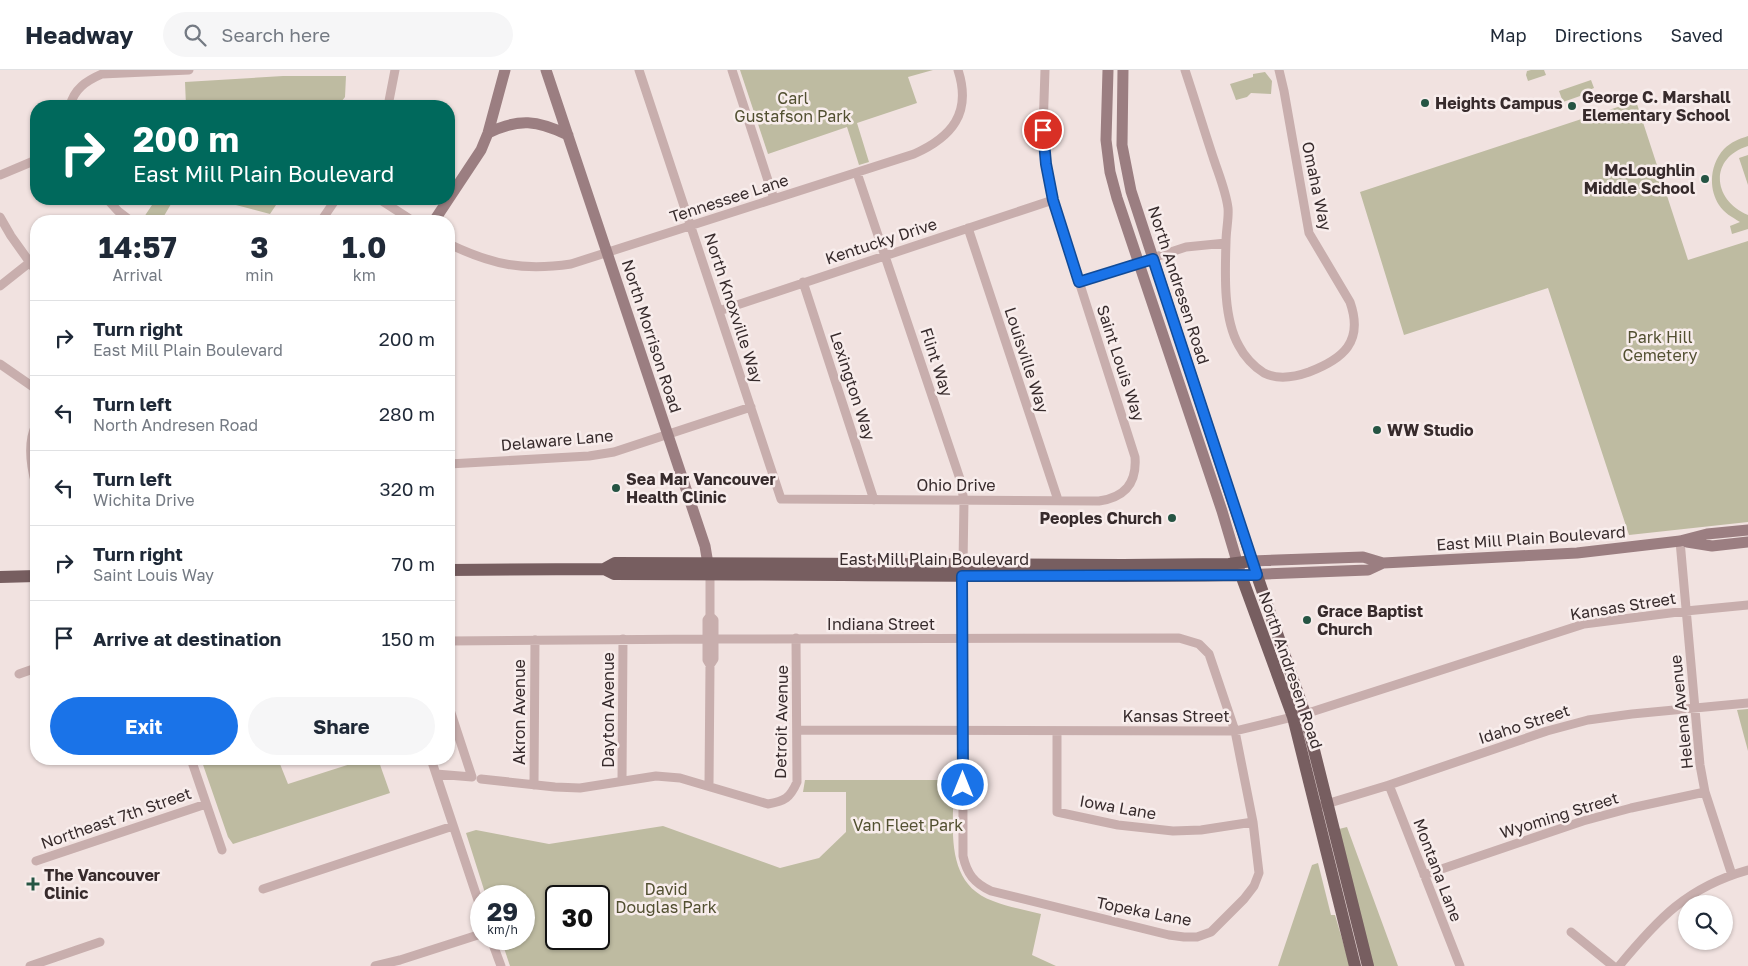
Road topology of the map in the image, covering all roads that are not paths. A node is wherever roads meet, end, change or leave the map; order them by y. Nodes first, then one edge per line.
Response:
1 (190, 70) edge
2 (393, 70) edge
3 (505, 70) edge
4 (546, 70) edge
5 (639, 70) edge
6 (732, 70) edge
7 (958, 70) edge
8 (1044, 70) edge
9 (1108, 70) edge
10 (1123, 70) edge
11 (1186, 70) edge
12 (1279, 70) edge
13 (72, 100) edge
14 (389, 100) edge
15 (488, 133) junction
16 (568, 135) junction
17 (30, 162) edge
18 (857, 174) junction
19 (0, 175) edge
20 (455, 189) edge
21 (774, 199) junction
22 (1053, 200) junction
23 (112, 205) edge
24 (388, 205) edge
25 (123, 215) edge
26 (404, 215) edge
27 (0, 217) edge
28 (691, 226) junction
29 (968, 228) junction
30 (1226, 243) junction
31 (455, 247) edge
32 (607, 254) junction
33 (886, 255) junction
34 (1153, 259) junction
35 (29, 263) joint
36 (1139, 263) junction
37 (803, 282) junction
38 (1079, 282) junction
39 (0, 286) edge
40 (719, 310) junction
41 (0, 364) edge
42 (30, 385) edge
43 (751, 408) junction
44 (668, 435) junction
45 (455, 464) edge
46 (1128, 488) joint
47 (781, 500) joint
48 (874, 500) junction
49 (1058, 500) junction
50 (964, 501) junction
51 (1748, 530) edge
52 (1680, 541) junction
53 (1748, 542) edge
54 (1252, 561) junction
55 (1384, 563) junction
56 (710, 569) junction
57 (1239, 569) junction
58 (455, 570) edge
59 (962, 570) junction
60 (1257, 575) junction
61 (0, 576) edge
62 (30, 576) edge
63 (1748, 605) edge
64 (1686, 611) junction
65 (796, 638) junction
66 (623, 639) junction
67 (710, 639) junction
68 (535, 640) junction
69 (963, 640) junction
70 (455, 641) edge
71 (1199, 644) joint
72 (30, 670) edge
73 (19, 674) dead end
74 (1748, 703) edge
75 (1695, 708) junction
76 (1299, 715) junction
77 (455, 723) edge
78 (797, 730) junction
79 (963, 731) junction
80 (1235, 731) junction
81 (1057, 732) junction
82 (193, 765) edge
83 (433, 765) edge
84 (436, 774) junction
85 (476, 778) junction
86 (622, 781) junction
87 (534, 785) junction
88 (709, 785) junction
89 (1389, 785) junction
90 (1705, 792) junction
91 (206, 804) junction
92 (1322, 806) junction
93 (1253, 822) junction
94 (453, 826) junction
95 (222, 850) dead end
96 (36, 861) dead end
97 (1748, 870) edge
98 (1424, 875) junction
99 (1732, 875) junction
100 (971, 877) joint
101 (473, 885) edge
102 (263, 889) dead end
103 (1571, 932) dead end
104 (470, 938) edge
105 (100, 942) dead end
106 (495, 950) edge
107 (30, 966) edge
108 (375, 966) edge
109 (500, 966) edge
110 (1355, 966) edge
111 (1368, 966) edge
112 (1460, 966) edge
113 (1613, 966) edge
114 (1619, 966) edge

1 - 13 street
2 - 14 street
3 - 15 street
4 - 16 street, North Morrison Road
5 - 28 street, North Knoxville Way
6 - 21 street
7 - 18 street, Tennessee Lane
8 - 22 street, Saint Louis Way
9 - 36 street, North Andresen Road
10 - 34 street, North Andresen Road
11 - 30 street
12 - 30 street, Omaha Way
15 - 16 street
15 - 20 street
16 - 32 street, North Morrison Road
17 - 19 street
18 - 21 street, Tennessee Lane
18 - 33 street, Flint Way
21 - 28 street, Tennessee Lane
22 - 29 street, Kentucky Drive
22 - 38 street, Saint Louis Way
23 - 25 street
24 - 26 street
27 - 35 street
28 - 32 street, Tennessee Lane
28 - 40 street, North Knoxville Way
29 - 33 street, Kentucky Drive
29 - 49 street, Louisville Way
30 - 34 street
31 - 32 street, Tennessee Lane
32 - 44 street, North Morrison Road
33 - 37 street, Kentucky Drive
33 - 50 street, Flint Way
34 - 36 street
34 - 54 street, North Andresen Road
35 - 39 street
36 - 38 street
36 - 57 street, North Andresen Road
37 - 40 street, Kentucky Drive
37 - 48 street, Lexington Way
38 - 46 street, Saint Louis Way
40 - 43 street, North Knoxville Way
41 - 42 street
43 - 44 street, Delaware Lane
43 - 47 street, North Knoxville Way
44 - 45 street, Delaware Lane
44 - 56 street, North Morrison Road
46 - 49 street, Ohio Drive
47 - 48 street, Ohio Drive
48 - 50 street, Ohio Drive
49 - 50 street, Ohio Drive
50 - 59 street, Flint Way
51 - 52 street, East Mill Plain Boulevard
52 - 53 street, East Mill Plain Boulevard
52 - 55 street, East Mill Plain Boulevard
52 - 64 street, Helena Avenue
54 - 55 street, East Mill Plain Boulevard
54 - 57 main road, East Mill Plain Boulevard
54 - 60 main road, North Andresen Road
55 - 60 street, East Mill Plain Boulevard
56 - 58 main road, East Mill Plain Boulevard
56 - 59 main road, East Mill Plain Boulevard
56 - 67 street, North Morrison Road
57 - 59 main road, East Mill Plain Boulevard
57 - 60 street, East Mill Plain Boulevard
57 - 76 main road, North Andresen Road
59 - 69 street, Flint Way
60 - 76 main road, North Andresen Road
61 - 62 main road
63 - 64 street, Kansas Street
64 - 75 street, Helena Avenue
64 - 76 street, Kansas Street
65 - 67 street, Indiana Street
65 - 69 street, Indiana Street
65 - 78 street, Detroit Avenue
66 - 67 street, Indiana Street
66 - 68 street, Indiana Street
66 - 86 street, Dayton Avenue
67 - 88 street, North Morrison Road
68 - 70 street, Indiana Street
68 - 87 street, Akron Avenue
69 - 71 street, Indiana Street
69 - 79 street, Flint Way
71 - 80 street, Topeka Lane
72 - 73 street
74 - 75 street, Idaho Street
75 - 89 street, Idaho Street
75 - 90 street, Helena Avenue
76 - 80 street, Kansas Street
76 - 92 main road, North Andresen Road
77 - 85 street
78 - 79 street, Kansas Street
78 - 88 street, Detroit Avenue
79 - 81 street, Kansas Street
79 - 100 street, Flint Way
80 - 81 street, Kansas Street
80 - 93 street, Topeka Lane
81 - 93 street, Iowa Lane
82 - 91 street
83 - 84 street
84 - 85 street
84 - 94 street
85 - 87 street
86 - 87 street
86 - 88 street
89 - 92 street, Idaho Street
89 - 98 street, Montana Lane
90 - 98 street, Wyoming Street
90 - 99 street, Helena Avenue
91 - 95 street
91 - 96 street, Northeast 7th Street
92 - 110 main road, North Andresen Road
92 - 111 main road, North Andresen Road
93 - 100 street, Topeka Lane
94 - 101 street
94 - 102 street
97 - 99 street
98 - 112 street, Montana Lane
99 - 114 street
103 - 113 street
104 - 108 street
105 - 107 street
106 - 109 street

